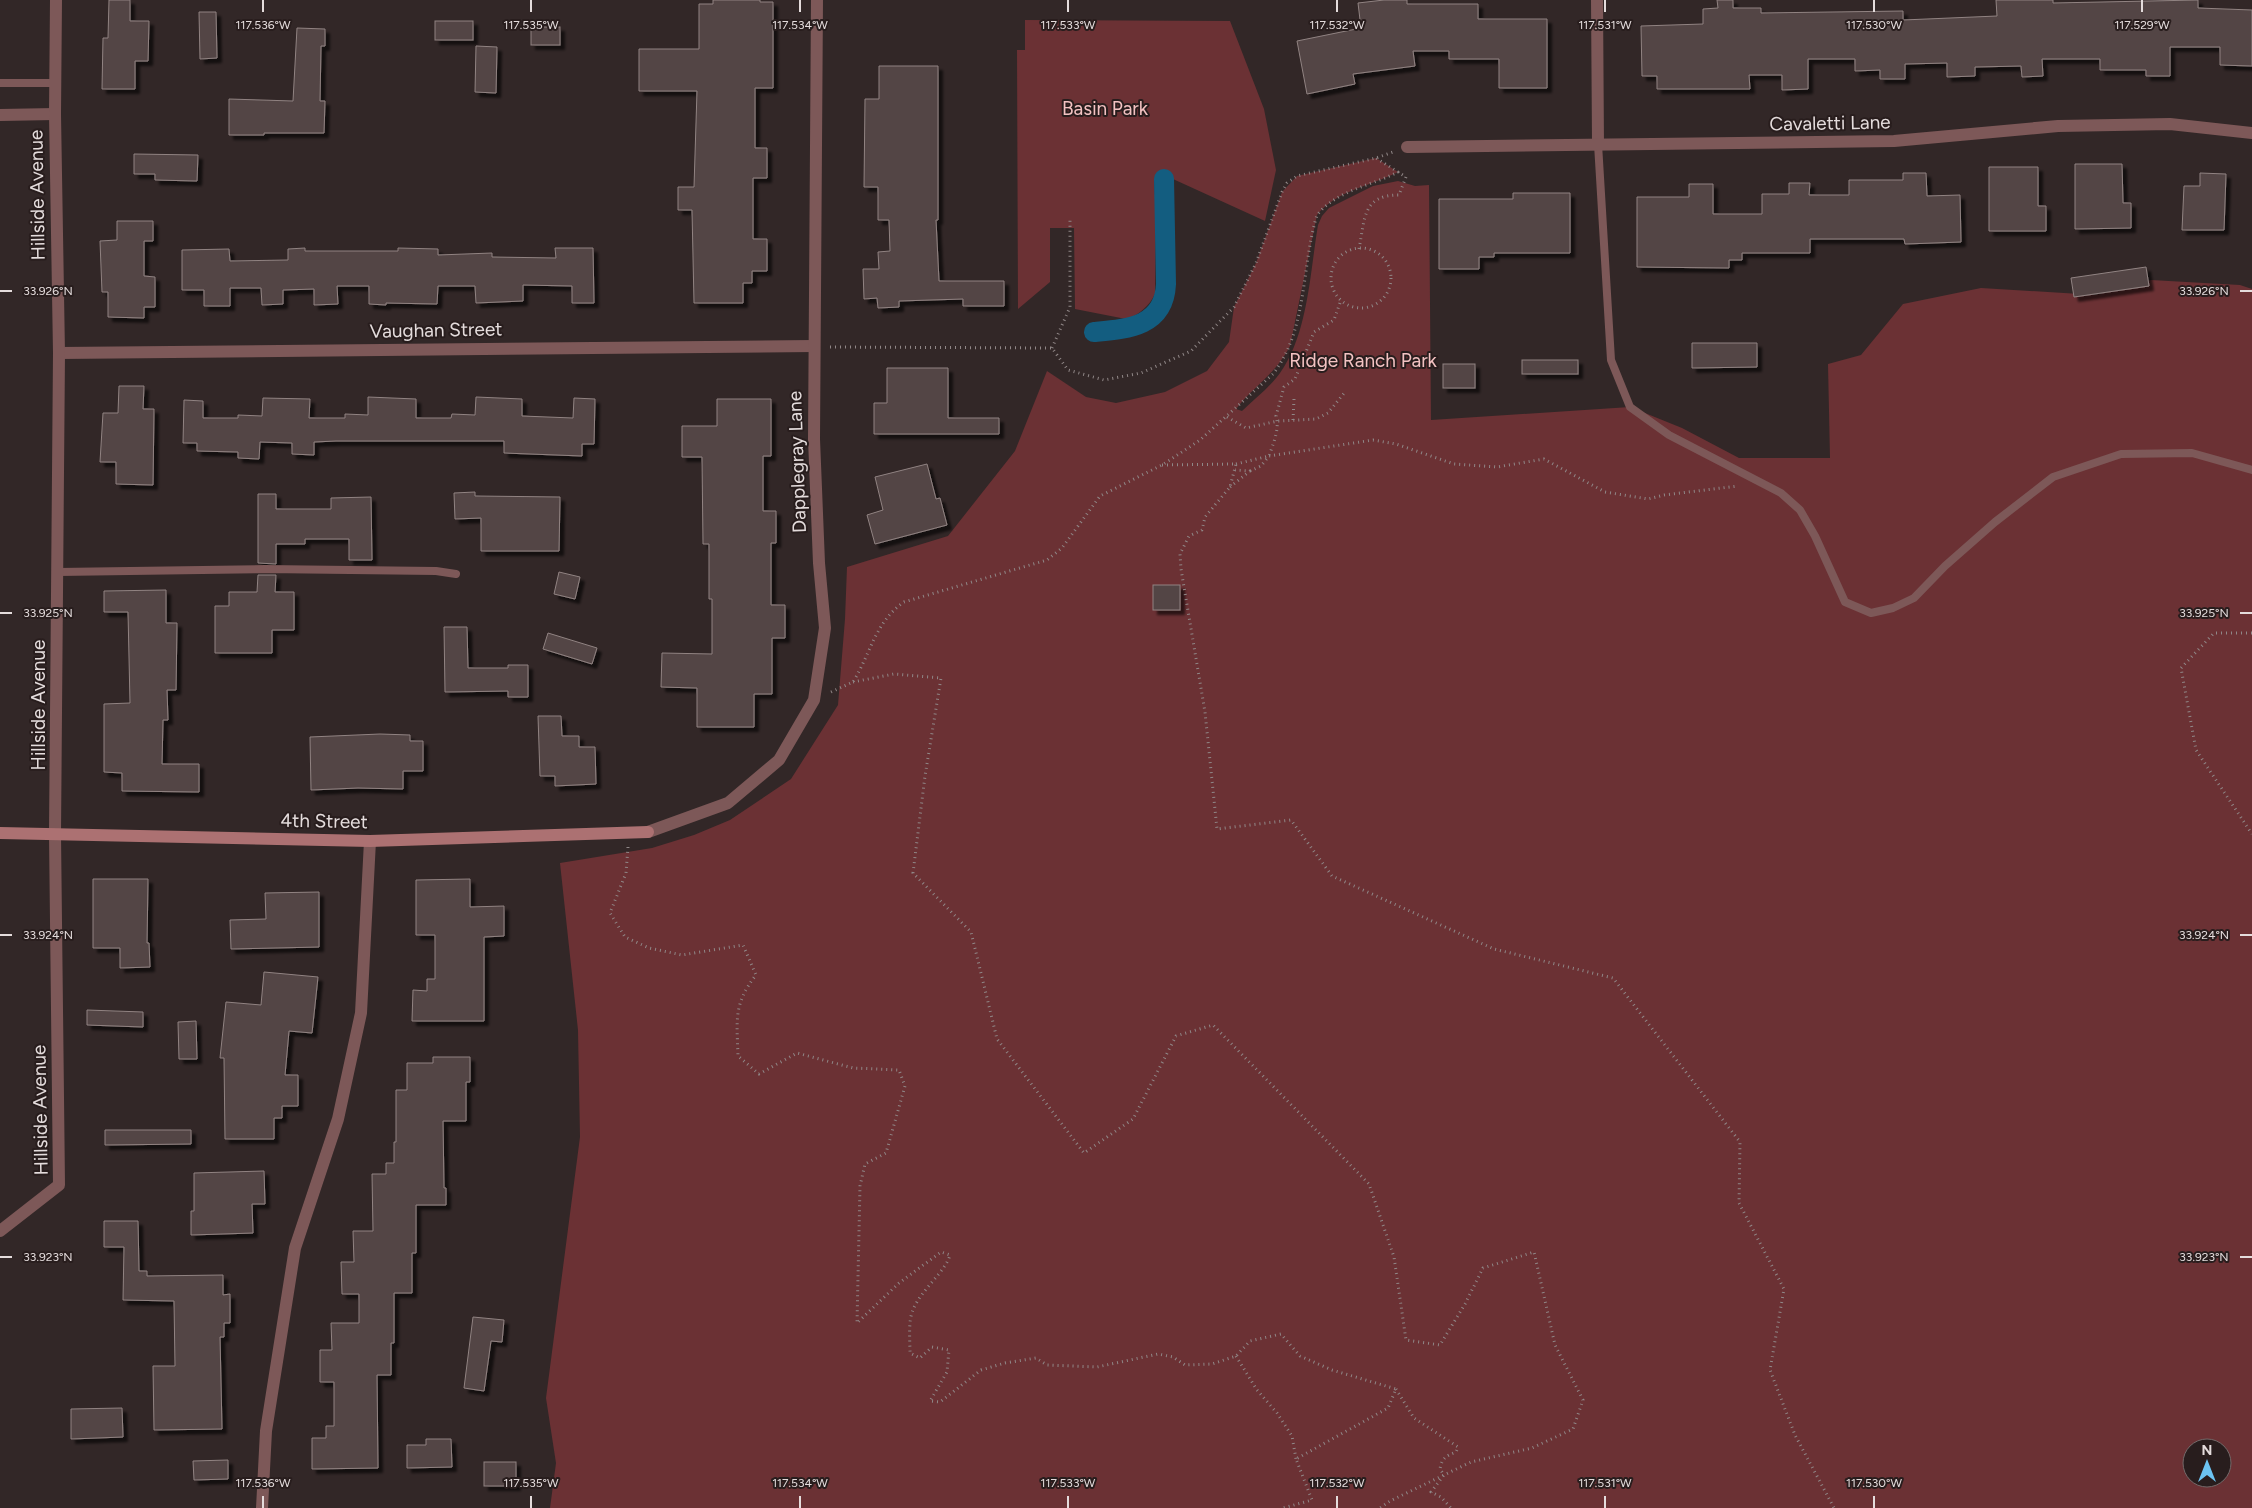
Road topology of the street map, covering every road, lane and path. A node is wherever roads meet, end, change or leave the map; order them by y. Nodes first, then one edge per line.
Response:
1 (56, 0) edge
2 (816, 0) edge
3 (1597, 0) edge
4 (0, 83) edge
5 (55, 83) junction
6 (55, 114) junction
7 (0, 115) edge
8 (2252, 133) edge
9 (1598, 144) junction
10 (1407, 147) joint
11 (1376, 158) junction
12 (1398, 172) junction
13 (1070, 220) dead end
14 (1359, 248) junction
15 (1341, 300) junction
16 (814, 346) junction
17 (1052, 348) junction
18 (59, 353) junction
19 (1345, 392) dead end
20 (1294, 399) dead end
21 (1227, 417) junction
22 (1293, 420) junction
23 (1278, 421) junction
24 (1269, 456) junction
25 (1236, 464) junction
26 (1162, 465) junction
27 (1235, 470) junction
28 (2252, 470) edge
29 (1250, 471) junction
30 (1751, 477) junction
31 (1230, 487) junction
32 (58, 572) junction
33 (456, 574) dead end
34 (2252, 633) edge
35 (853, 682) junction
36 (814, 700) junction
37 (629, 832) junction
38 (648, 832) joint
39 (0, 833) edge
40 (56, 834) junction
41 (2252, 834) edge
42 (370, 841) junction
43 (0, 1231) edge
44 (1236, 1356) junction
45 (1396, 1389) junction
46 (1296, 1459) junction
47 (1444, 1474) junction
48 (262, 1508) edge
49 (1284, 1508) edge
50 (1380, 1508) edge
51 (1451, 1508) edge
52 (1834, 1508) edge

1 - 5 street, Hillside Avenue
2 - 16 street, Dapplegray Lane
3 - 9 street
4 - 5 lane
5 - 6 street, Hillside Avenue
6 - 7 street
6 - 18 street, Hillside Avenue
8 - 9 street, Cavaletti Lane
9 - 10 street, Cavaletti Lane
9 - 30 lane
10 - 11 path
11 - 12 path
11 - 17 path
12 - 14 path
12 - 21 path
13 - 17 path
14 - 15 path
14 - 15 path
15 - 23 path
16 - 17 path
16 - 18 street, Vaughan Street
16 - 36 street, Dapplegray Lane
18 - 32 street, Hillside Avenue
19 - 22 path
20 - 22 path
21 - 23 path
21 - 26 path
22 - 23 path
23 - 24 path
24 - 25 path
24 - 29 path
24 - 30 path
25 - 26 path
25 - 27 path
26 - 35 path
27 - 29 path
27 - 31 path
28 - 30 lane
29 - 31 path
31 - 52 path
32 - 33 lane
32 - 40 street, Hillside Avenue
34 - 41 path
35 - 36 path
35 - 47 path
36 - 38 street, Dapplegray Lane
37 - 38 street, 4th Street
37 - 42 street, 4th Street
37 - 44 path
39 - 40 street, 4th Street
40 - 42 street, 4th Street
40 - 43 street, Hillside Avenue
42 - 48 street
44 - 45 path
44 - 46 path
45 - 46 path
45 - 47 path
46 - 49 path
47 - 50 path
47 - 51 path

